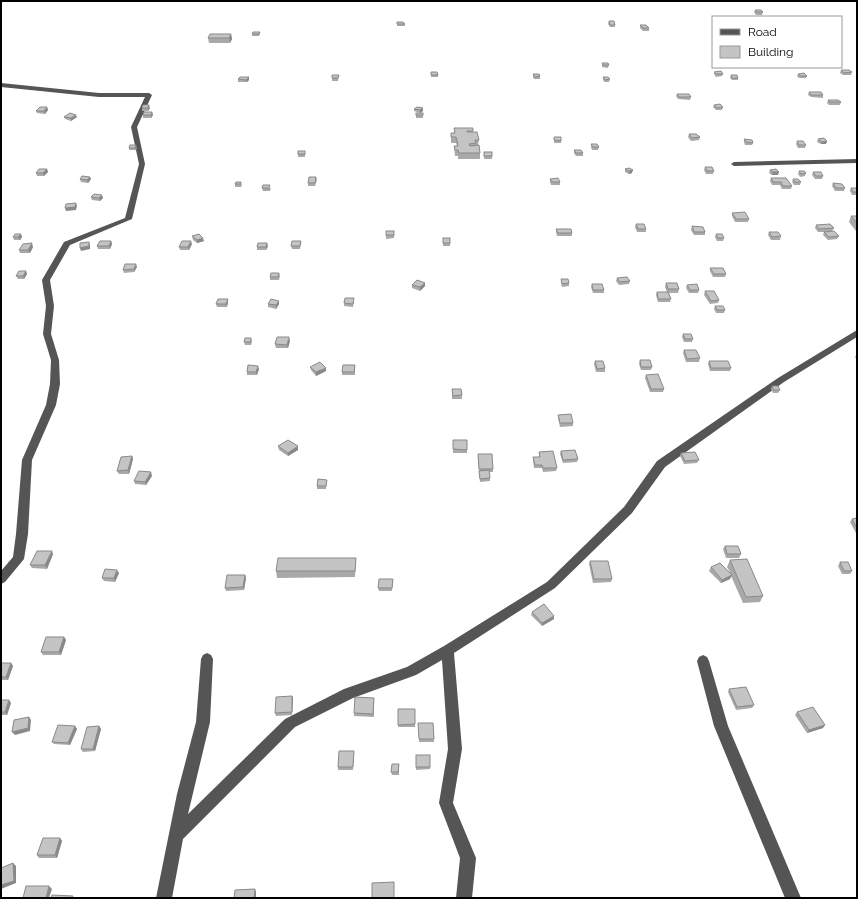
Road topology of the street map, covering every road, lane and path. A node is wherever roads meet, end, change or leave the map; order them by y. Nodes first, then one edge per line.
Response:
1 (1, 85) edge
2 (857, 161) edge
3 (734, 164) dead end
4 (857, 333) edge
5 (1, 579) edge
6 (448, 650) junction
7 (207, 659) dead end
8 (703, 661) dead end
9 (175, 836) junction
10 (164, 898) edge
11 (464, 898) edge
12 (793, 898) edge

1 - 5 street
2 - 3 street
4 - 6 street
6 - 9 street
6 - 11 street
7 - 9 street
8 - 12 street
9 - 10 street

